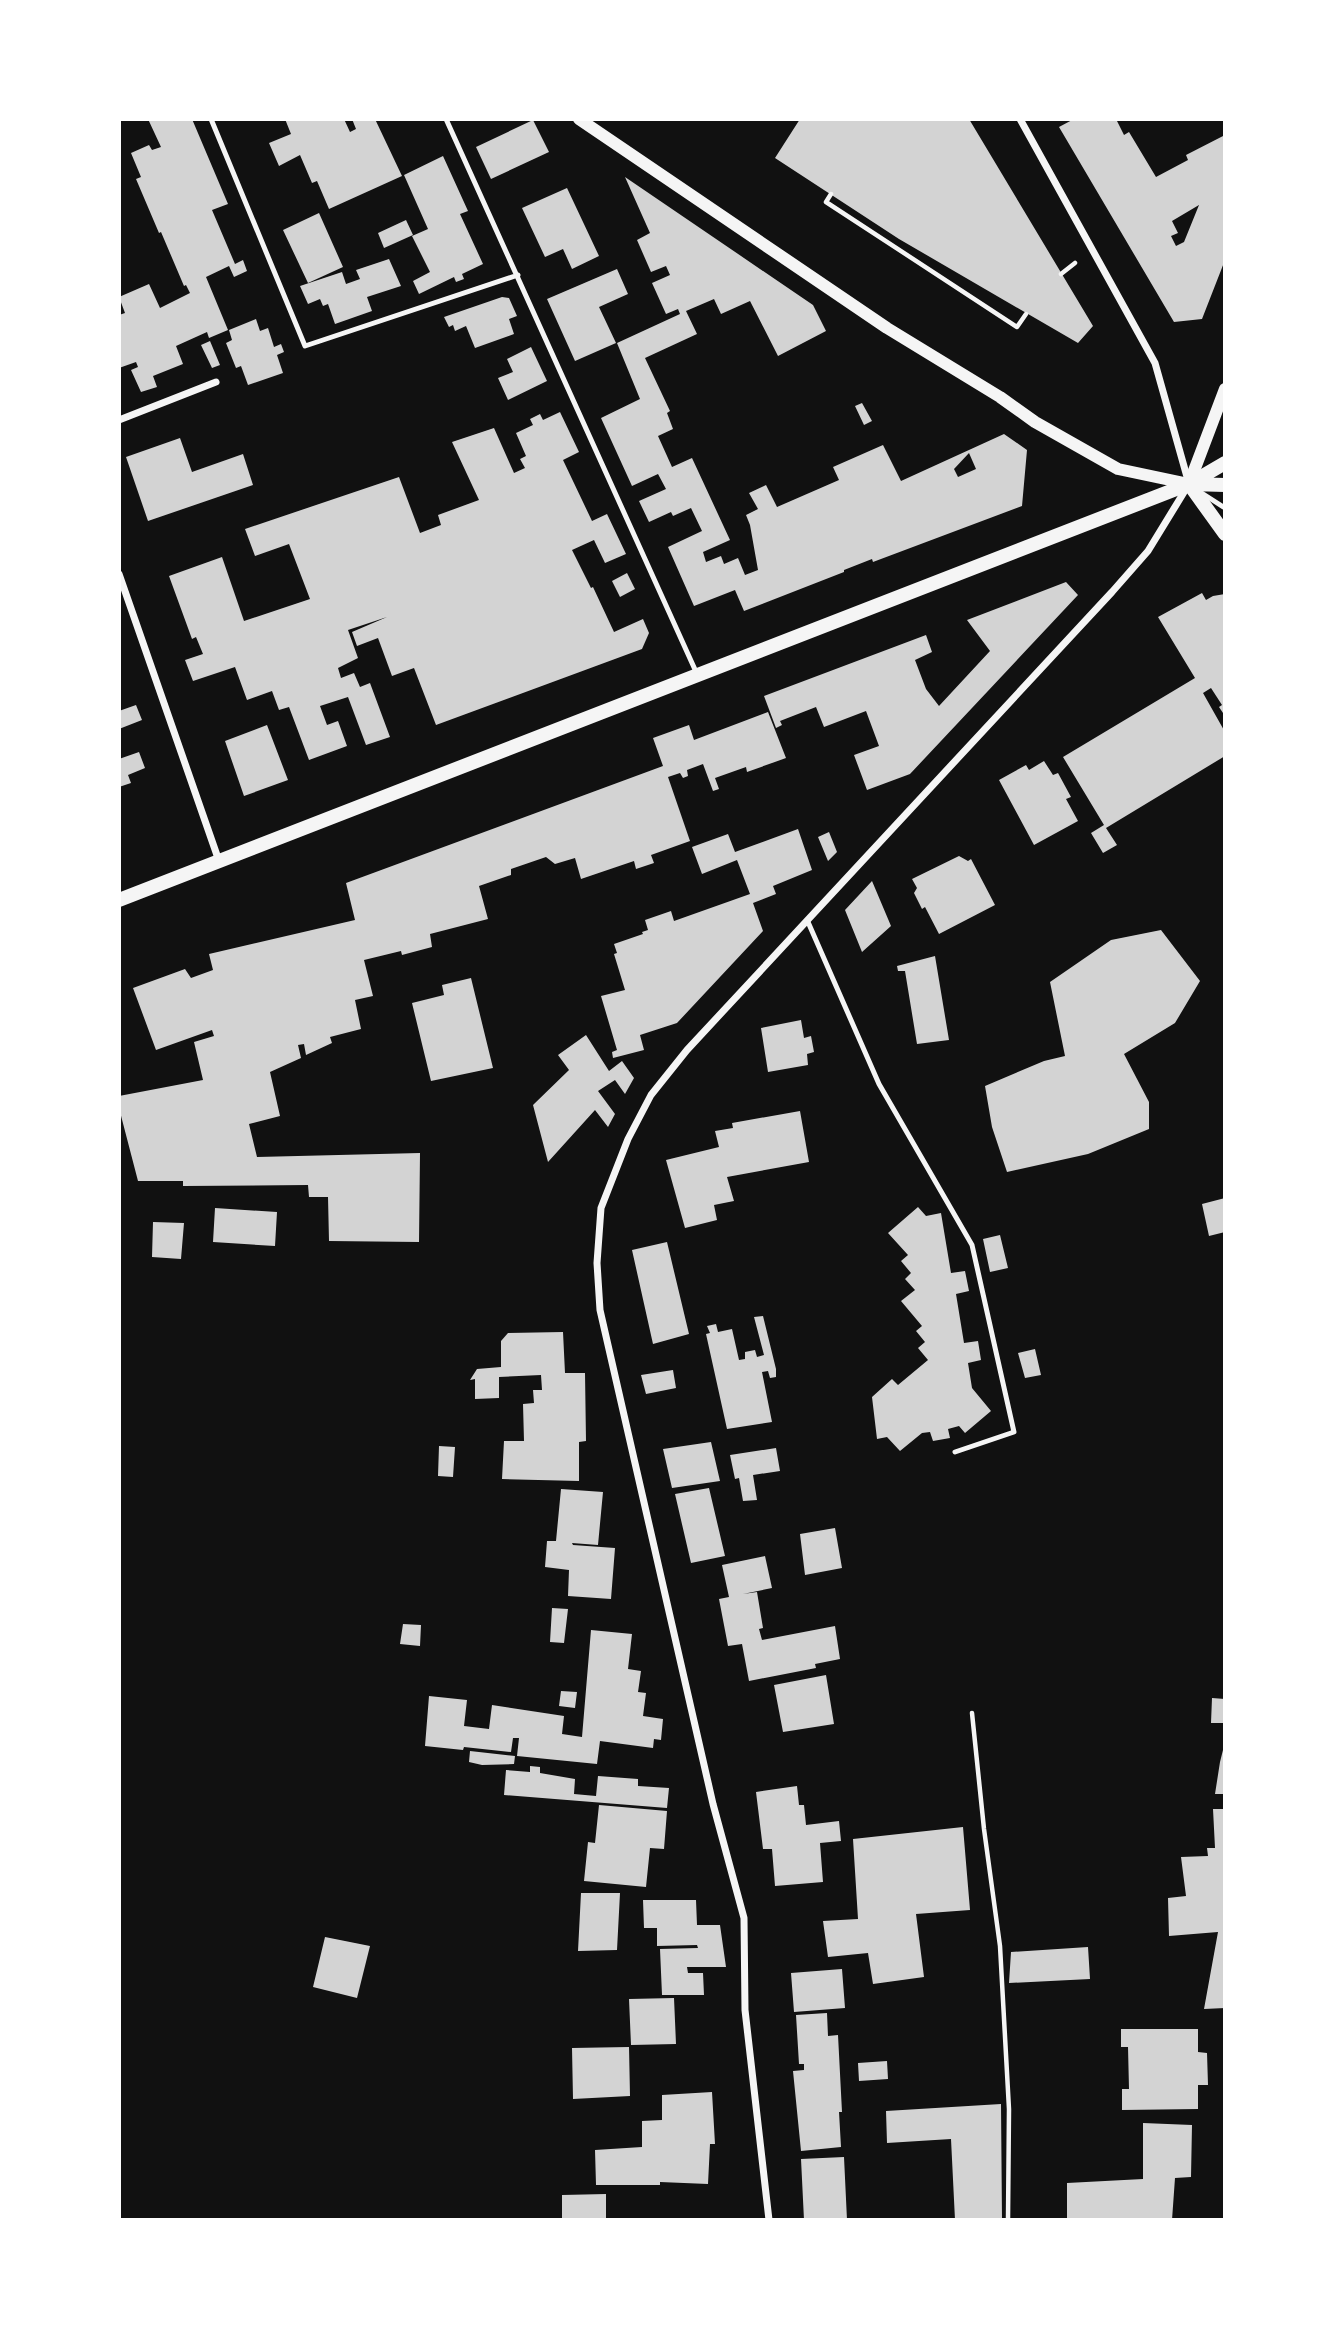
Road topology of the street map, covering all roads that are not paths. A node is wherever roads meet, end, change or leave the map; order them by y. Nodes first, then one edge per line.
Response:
1 (211, 119) edge
2 (446, 119) edge
3 (579, 119) edge
4 (1020, 119) edge
5 (518, 275) junction
6 (216, 382) dead end
7 (1225, 389) edge
8 (119, 420) edge
9 (1225, 463) edge
10 (1189, 484) junction
11 (1225, 485) edge
12 (1225, 508) edge
13 (1225, 534) edge
14 (119, 574) edge
15 (697, 676) junction
16 (219, 862) junction
17 (119, 900) edge
18 (808, 922) junction
19 (955, 1452) dead end
20 (769, 2220) edge

1 - 5 lane
2 - 5 lane
3 - 10 street
4 - 10 street
5 - 15 lane
6 - 8 street
7 - 10 street
9 - 10 main road
10 - 11 main road
10 - 12 lane
10 - 13 main road
10 - 15 main road
10 - 18 street
14 - 16 street
15 - 16 main road
16 - 17 main road
18 - 19 lane
18 - 20 street

